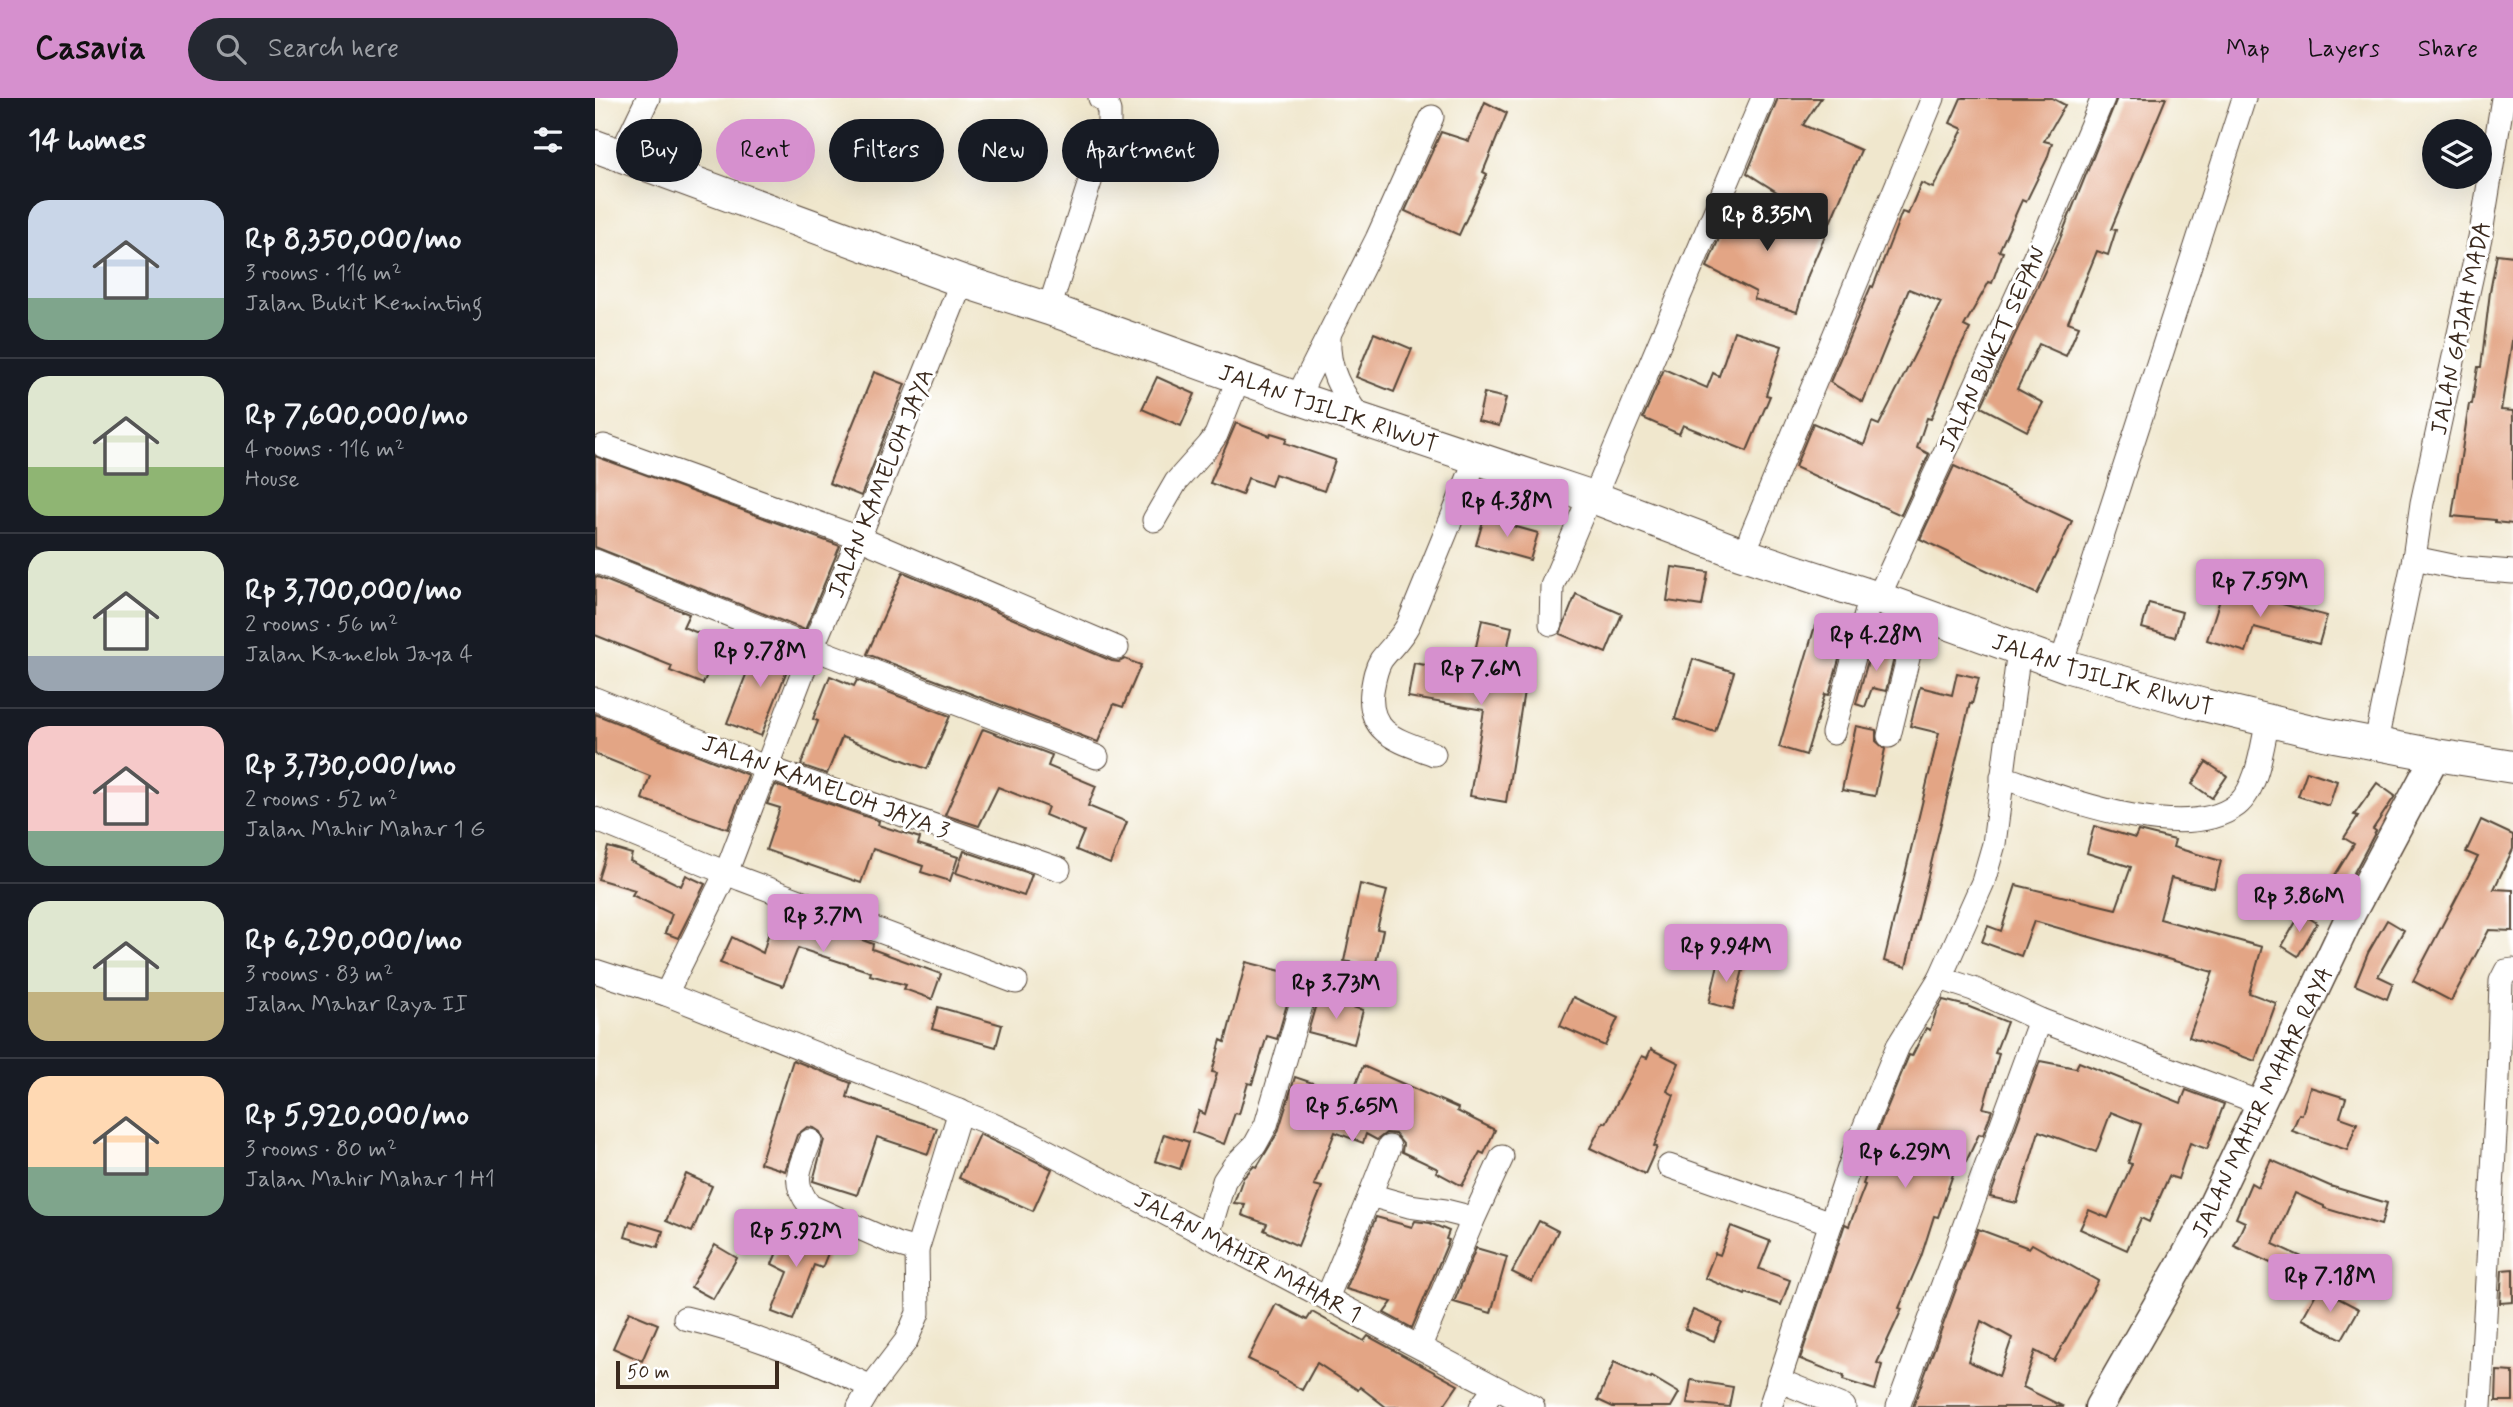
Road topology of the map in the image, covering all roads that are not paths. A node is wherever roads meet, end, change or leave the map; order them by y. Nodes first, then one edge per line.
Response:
1 (648, 98) edge
2 (1100, 98) edge
3 (1763, 98) edge
4 (1933, 98) edge
5 (2103, 98) edge
6 (2244, 98) edge
7 (2503, 98) edge
8 (1432, 117) dead end
9 (607, 151) edge
10 (962, 281) junction
11 (1049, 309) junction
12 (1329, 335) junction
13 (1239, 377) junction
14 (1297, 398) junction
15 (1360, 419) junction
16 (604, 446) dead end
17 (1476, 459) junction
18 (1592, 497) junction
19 (1154, 520) dead end
20 (1751, 536) dead end
21 (859, 538) junction
22 (2414, 558) junction
23 (595, 561) edge
24 (2513, 572) edge
25 (1874, 597) junction
26 (1919, 613) junction
27 (1551, 624) dead end
28 (812, 648) junction
29 (1117, 648) dead end
30 (2019, 649) junction
31 (2061, 664) junction
32 (595, 699) edge
33 (2268, 720) junction
34 (1833, 733) dead end
35 (1889, 736) dead end
36 (2376, 742) junction
37 (1434, 754) dead end
38 (2436, 755) junction
39 (1097, 757) dead end
40 (765, 767) junction
41 (2513, 767) edge
42 (2002, 777) junction
43 (595, 819) edge
44 (1059, 869) dead end
45 (726, 873) junction
46 (2513, 970) edge
47 (595, 971) edge
48 (1940, 978) junction
49 (1308, 981) dead end
50 (1016, 982) dead end
51 (666, 993) junction
52 (2040, 1020) junction
53 (2260, 1103) junction
54 (960, 1111) junction
55 (810, 1140) dead end
56 (1389, 1147) dead end
57 (1501, 1157) dead end
58 (1669, 1166) dead end
59 (1370, 1195) junction
60 (1472, 1222) junction
61 (1831, 1223) junction
62 (1208, 1235) junction
63 (917, 1250) junction
64 (1327, 1297) junction
65 (685, 1318) dead end
66 (1420, 1346) junction
67 (1778, 1380) junction
68 (1495, 1388) junction
69 (865, 1397) edge
70 (1481, 1407) edge
71 (1533, 1407) edge
72 (1770, 1407) edge
73 (1844, 1407) edge
74 (1898, 1407) edge
75 (2099, 1407) edge
76 (2480, 1407) edge

1 - 9 street
2 - 11 street
3 - 18 street
4 - 20 street
5 - 25 street, JALAN BUKIT SEPAN
6 - 31 street
7 - 22 street, JALAN GAJAH MADA
8 - 12 street
9 - 10 highway, JALAN TJILIK RIWUT
10 - 11 highway, JALAN TJILIK RIWUT
10 - 21 street, JALAN KAMELOH JAYA
11 - 13 highway, JALAN TJILIK RIWUT
12 - 14 street
12 - 15 street
13 - 14 highway, JALAN TJILIK RIWUT
13 - 19 street
14 - 15 highway, JALAN TJILIK RIWUT
15 - 17 highway, JALAN TJILIK RIWUT
16 - 21 street
17 - 18 highway, JALAN TJILIK RIWUT
17 - 37 street
18 - 25 highway, JALAN TJILIK RIWUT
18 - 27 street
21 - 28 street, JALAN KAMELOH JAYA
21 - 29 street
22 - 24 street
22 - 36 street, JALAN GAJAH MADA
23 - 28 street
25 - 26 highway, JALAN TJILIK RIWUT
25 - 34 street, JALAN BUKIT SEPAN
26 - 30 highway, JALAN TJILIK RIWUT
26 - 35 street
28 - 39 street
28 - 40 street, JALAN KAMELOH JAYA
30 - 31 highway, JALAN TJILIK RIWUT
30 - 42 street
31 - 33 highway, JALAN TJILIK RIWUT
32 - 40 street, JALAN KAMELOH JAYA 3
33 - 36 highway, JALAN TJILIK RIWUT
33 - 42 street
36 - 38 highway, JALAN TJILIK RIWUT
38 - 41 highway, JALAN TJILIK RIWUT
38 - 53 main road, JALAN MAHIR MAHAR RAYA
40 - 44 street, JALAN KAMELOH JAYA 3
40 - 45 street, JALAN KAMELOH JAYA
42 - 48 street
43 - 45 street
45 - 50 street
45 - 51 street, JALAN KAMELOH JAYA
46 - 76 street
47 - 51 street, JALAN MAHIR MAHAR 1
48 - 52 street
48 - 61 street
49 - 62 street
51 - 54 street, JALAN MAHIR MAHAR 1
52 - 53 street
52 - 74 street
53 - 75 main road, JALAN MAHIR MAHAR RAYA
54 - 62 street, JALAN MAHIR MAHAR 1
54 - 63 street
55 - 63 street
56 - 59 street
57 - 60 street
58 - 61 street
59 - 60 street
59 - 64 street
60 - 66 street
61 - 67 street
62 - 64 street, JALAN MAHIR MAHAR 1
63 - 69 street
64 - 66 street, JALAN MAHIR MAHAR 1
65 - 69 street
66 - 68 street, JALAN MAHIR MAHAR 1
67 - 72 street
67 - 73 street
68 - 70 street
68 - 71 street, JALAN MAHIR MAHAR 1

